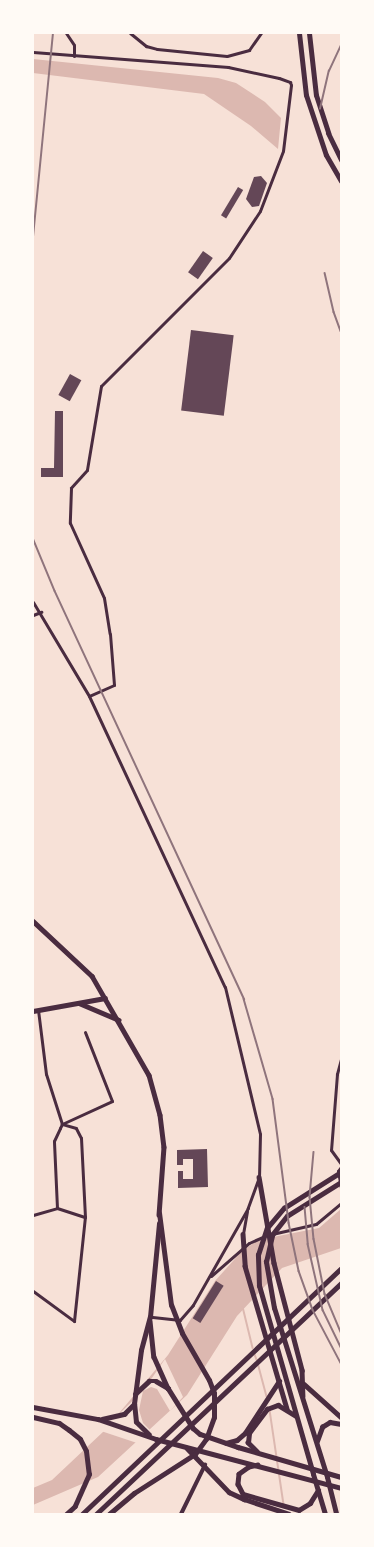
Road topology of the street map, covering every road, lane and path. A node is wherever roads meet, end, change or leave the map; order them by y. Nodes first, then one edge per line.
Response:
1 (66, 33) edge
2 (130, 33) edge
3 (261, 33) edge
4 (299, 33) edge
5 (309, 33) edge
6 (33, 52) edge
7 (74, 56) junction
8 (341, 160) edge
9 (341, 181) edge
10 (33, 602) edge
11 (41, 612) junction
12 (33, 616) edge
13 (89, 696) junction
14 (33, 921) edge
15 (105, 998) junction
16 (79, 1003) junction
17 (36, 1011) edge
18 (119, 1020) junction
19 (85, 1032) dead end
20 (341, 1059) edge
21 (62, 1124) junction
22 (341, 1165) edge
23 (341, 1172) edge
24 (259, 1177) junction
25 (341, 1182) edge
26 (341, 1188) edge
27 (341, 1203) edge
28 (57, 1208) junction
29 (248, 1208) junction
30 (159, 1213) junction
31 (33, 1215) edge
32 (85, 1217) junction
33 (243, 1234) joint
34 (341, 1268) edge
35 (209, 1277) junction
36 (341, 1283) edge
37 (33, 1291) edge
38 (150, 1317) junction
39 (279, 1381) junction
40 (304, 1384) junction
41 (168, 1388) junction
42 (135, 1394) junction
43 (302, 1398) junction
44 (134, 1404) junction
45 (33, 1407) edge
46 (287, 1408) junction
47 (262, 1412) junction
48 (296, 1416) junction
49 (341, 1417) edge
50 (33, 1418) edge
51 (98, 1419) junction
52 (341, 1424) edge
53 (149, 1435) junction
54 (226, 1443) junction
55 (317, 1443) junction
56 (186, 1447) junction
57 (257, 1453) junction
58 (260, 1464) junction
59 (205, 1465) junction
60 (313, 1474) joint
61 (327, 1477) joint
62 (341, 1477) edge
63 (341, 1488) edge
64 (318, 1490) junction
65 (336, 1511) edge
66 (66, 1514) edge
67 (82, 1514) edge
68 (96, 1514) edge
69 (109, 1514) edge
70 (181, 1514) edge
71 (289, 1514) edge
72 (325, 1514) edge
73 (340, 1514) edge

1 - 7 street
2 - 3 street
4 - 9 main road
5 - 8 main road
6 - 7 street
7 - 13 street
10 - 11 street
11 - 12 street
11 - 13 street
13 - 24 street
14 - 15 main road
15 - 16 main road
15 - 18 main road
16 - 17 main road
16 - 18 main road
17 - 21 street
18 - 30 main road
19 - 21 street
20 - 22 street
21 - 28 street
21 - 32 street
22 - 26 street
23 - 48 main road
24 - 29 street
24 - 40 main road
25 - 43 main road
27 - 35 street
28 - 31 street
28 - 32 street
29 - 33 street
29 - 35 street
30 - 38 main road
30 - 69 main road
32 - 37 street
33 - 39 main road
34 - 67 main road
35 - 38 street
36 - 68 main road
38 - 41 main road
38 - 42 main road
39 - 46 main road
39 - 47 main road
40 - 43 main road
40 - 49 main road
41 - 42 main road
41 - 54 main road
42 - 44 main road
43 - 55 main road
44 - 51 main road
44 - 53 main road
45 - 51 main road
46 - 47 main road
46 - 48 main road
47 - 54 main road
47 - 57 main road
48 - 60 main road
50 - 66 main road
51 - 53 main road
52 - 55 main road
53 - 56 main road
54 - 57 main road
55 - 61 main road
56 - 58 main road
56 - 59 main road
57 - 62 main road
58 - 63 main road
58 - 64 main road
59 - 70 street
59 - 71 main road
60 - 64 main road
61 - 65 main road
64 - 72 main road
65 - 73 main road

